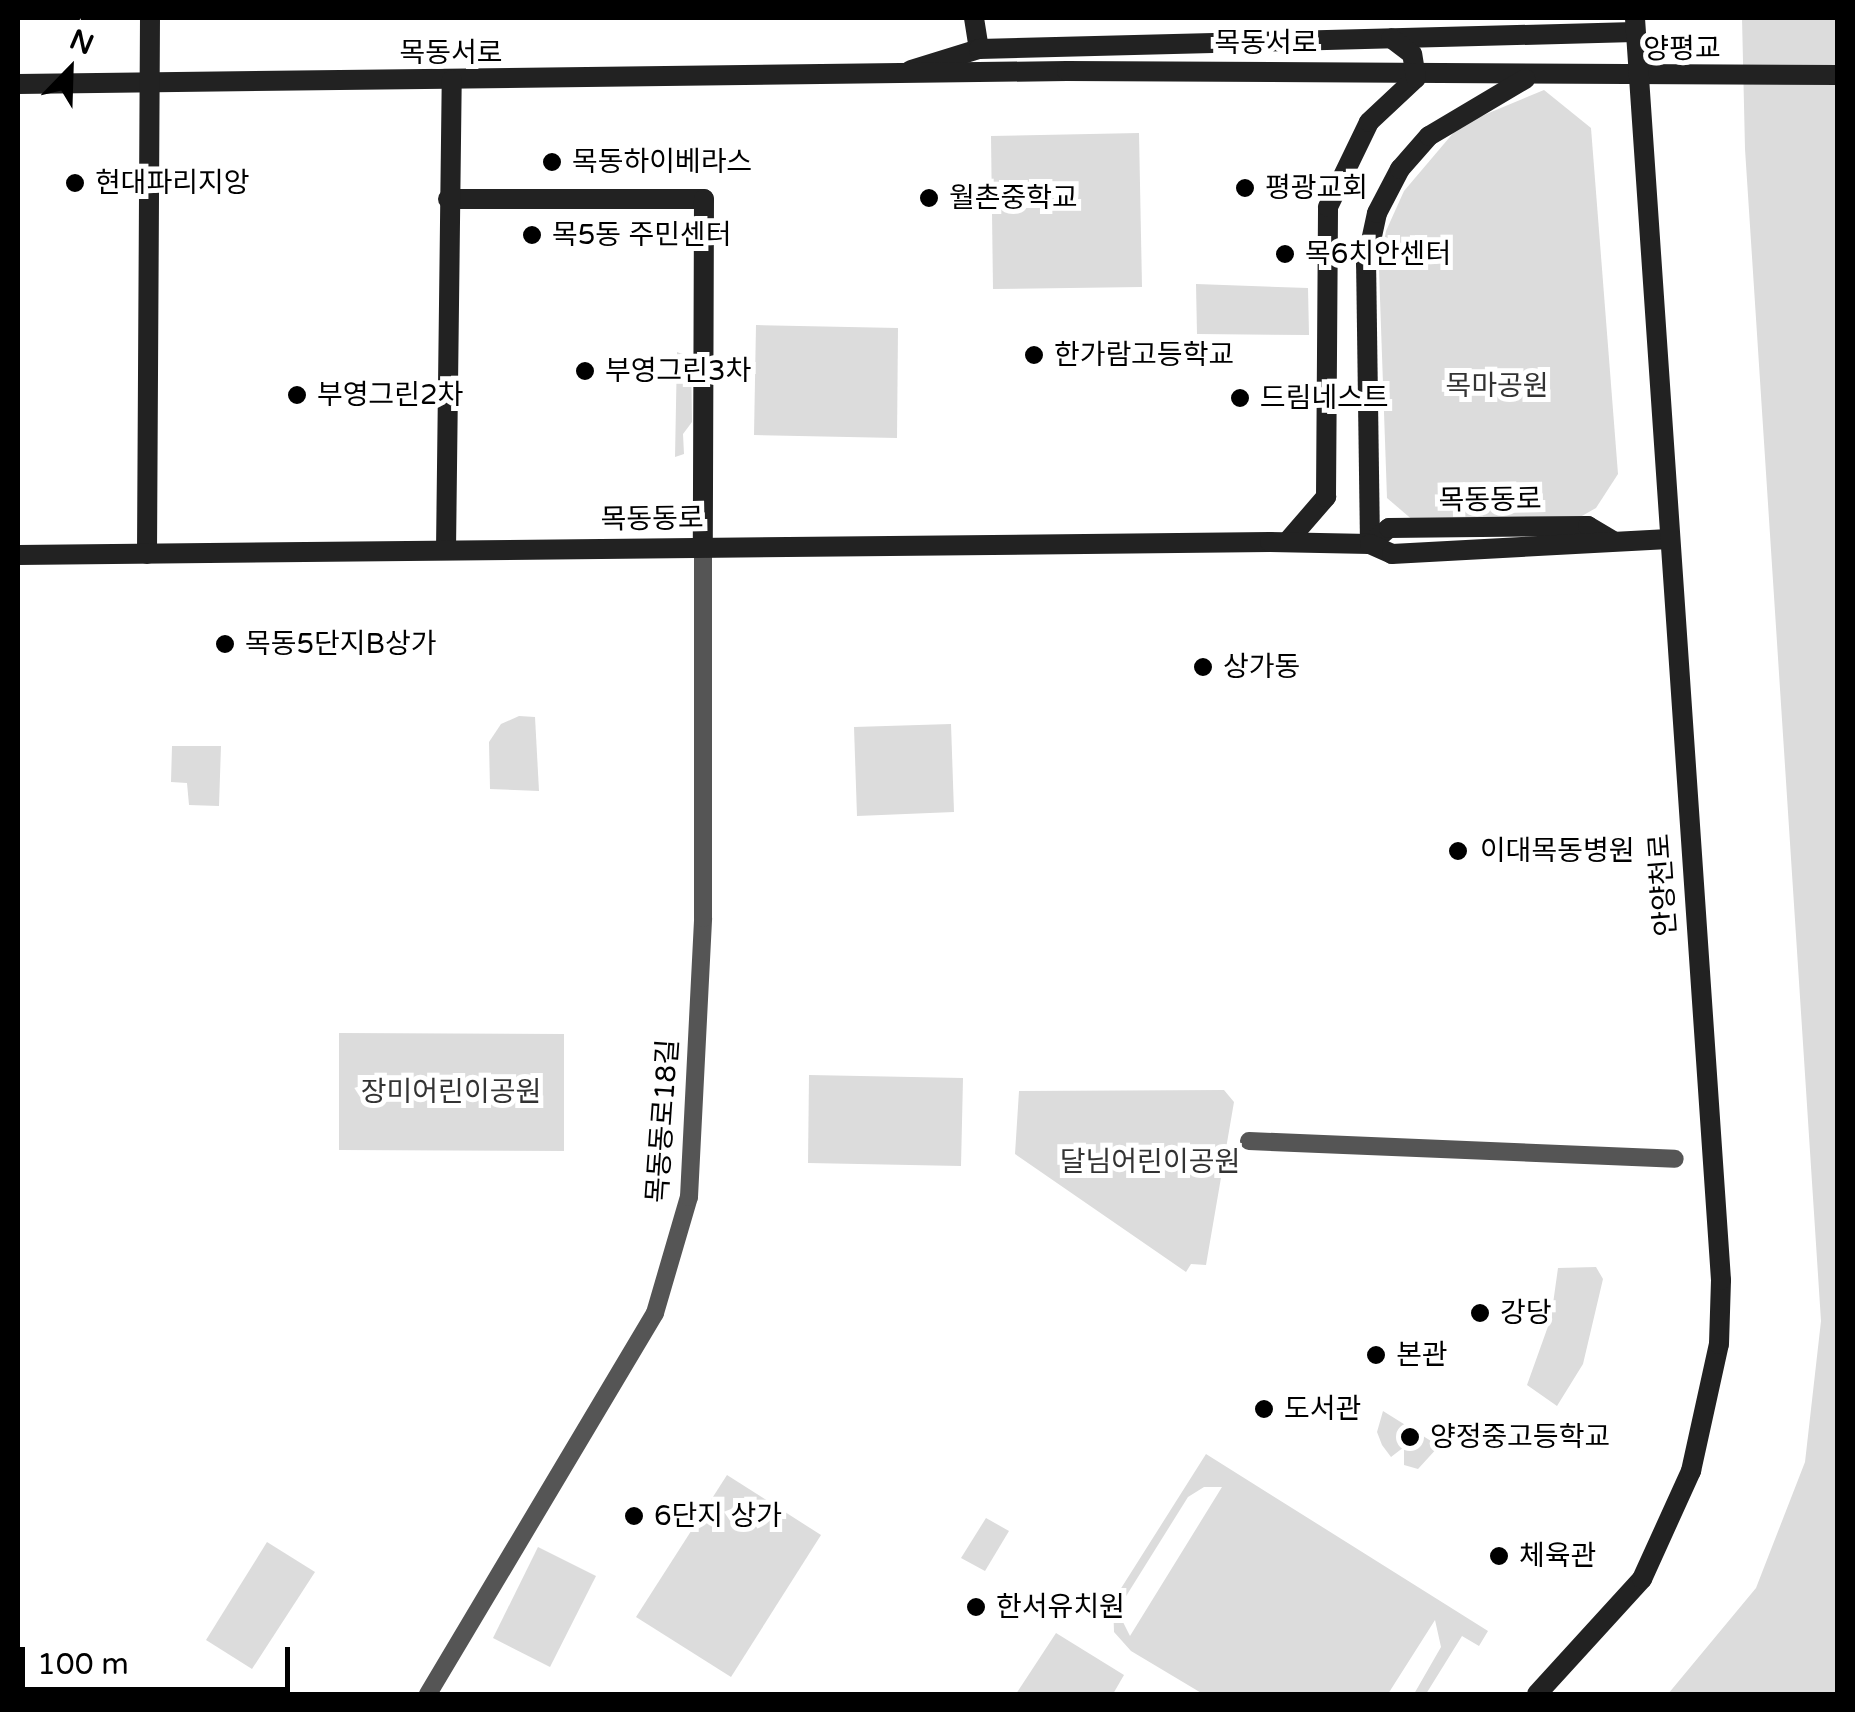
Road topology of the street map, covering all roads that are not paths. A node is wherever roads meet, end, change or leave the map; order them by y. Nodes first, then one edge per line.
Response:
1 (150, 18) edge
2 (974, 18) edge
3 (1635, 25) edge
4 (1390, 38) junction
5 (979, 48) junction
6 (1838, 75) edge
7 (885, 78) junction
8 (1526, 78) junction
9 (452, 80) junction
10 (152, 82) junction
11 (18, 84) edge
12 (448, 199) junction
13 (1669, 540) junction
14 (1287, 542) junction
15 (1370, 544) junction
16 (703, 546) junction
17 (446, 550) junction
18 (147, 554) junction
19 (18, 556) edge
20 (1249, 1141) dead end
21 (1675, 1159) dead end
22 (428, 1694) edge
23 (1537, 1694) edge

1 - 10 main road
2 - 5 main road
3 - 4 main road, 목동서로
3 - 13 main road, 안양천로
4 - 5 main road, 목동서로
4 - 14 main road
5 - 7 main road, 목동서로
6 - 8 main road, 양평교
7 - 8 main road, 목동서로
7 - 9 main road, 목동서로
8 - 15 main road
9 - 10 main road, 목동서로
9 - 12 main road
10 - 11 main road, 목동서로
10 - 18 main road
12 - 16 main road
12 - 17 main road
13 - 15 main road, 목동동로
13 - 23 main road, 안양천로
14 - 15 main road, 목동동로
14 - 16 main road, 목동동로
16 - 17 main road, 목동동로
16 - 22 street, 목동동로18길
17 - 18 main road, 목동동로
18 - 19 main road, 목동동로
20 - 21 street

